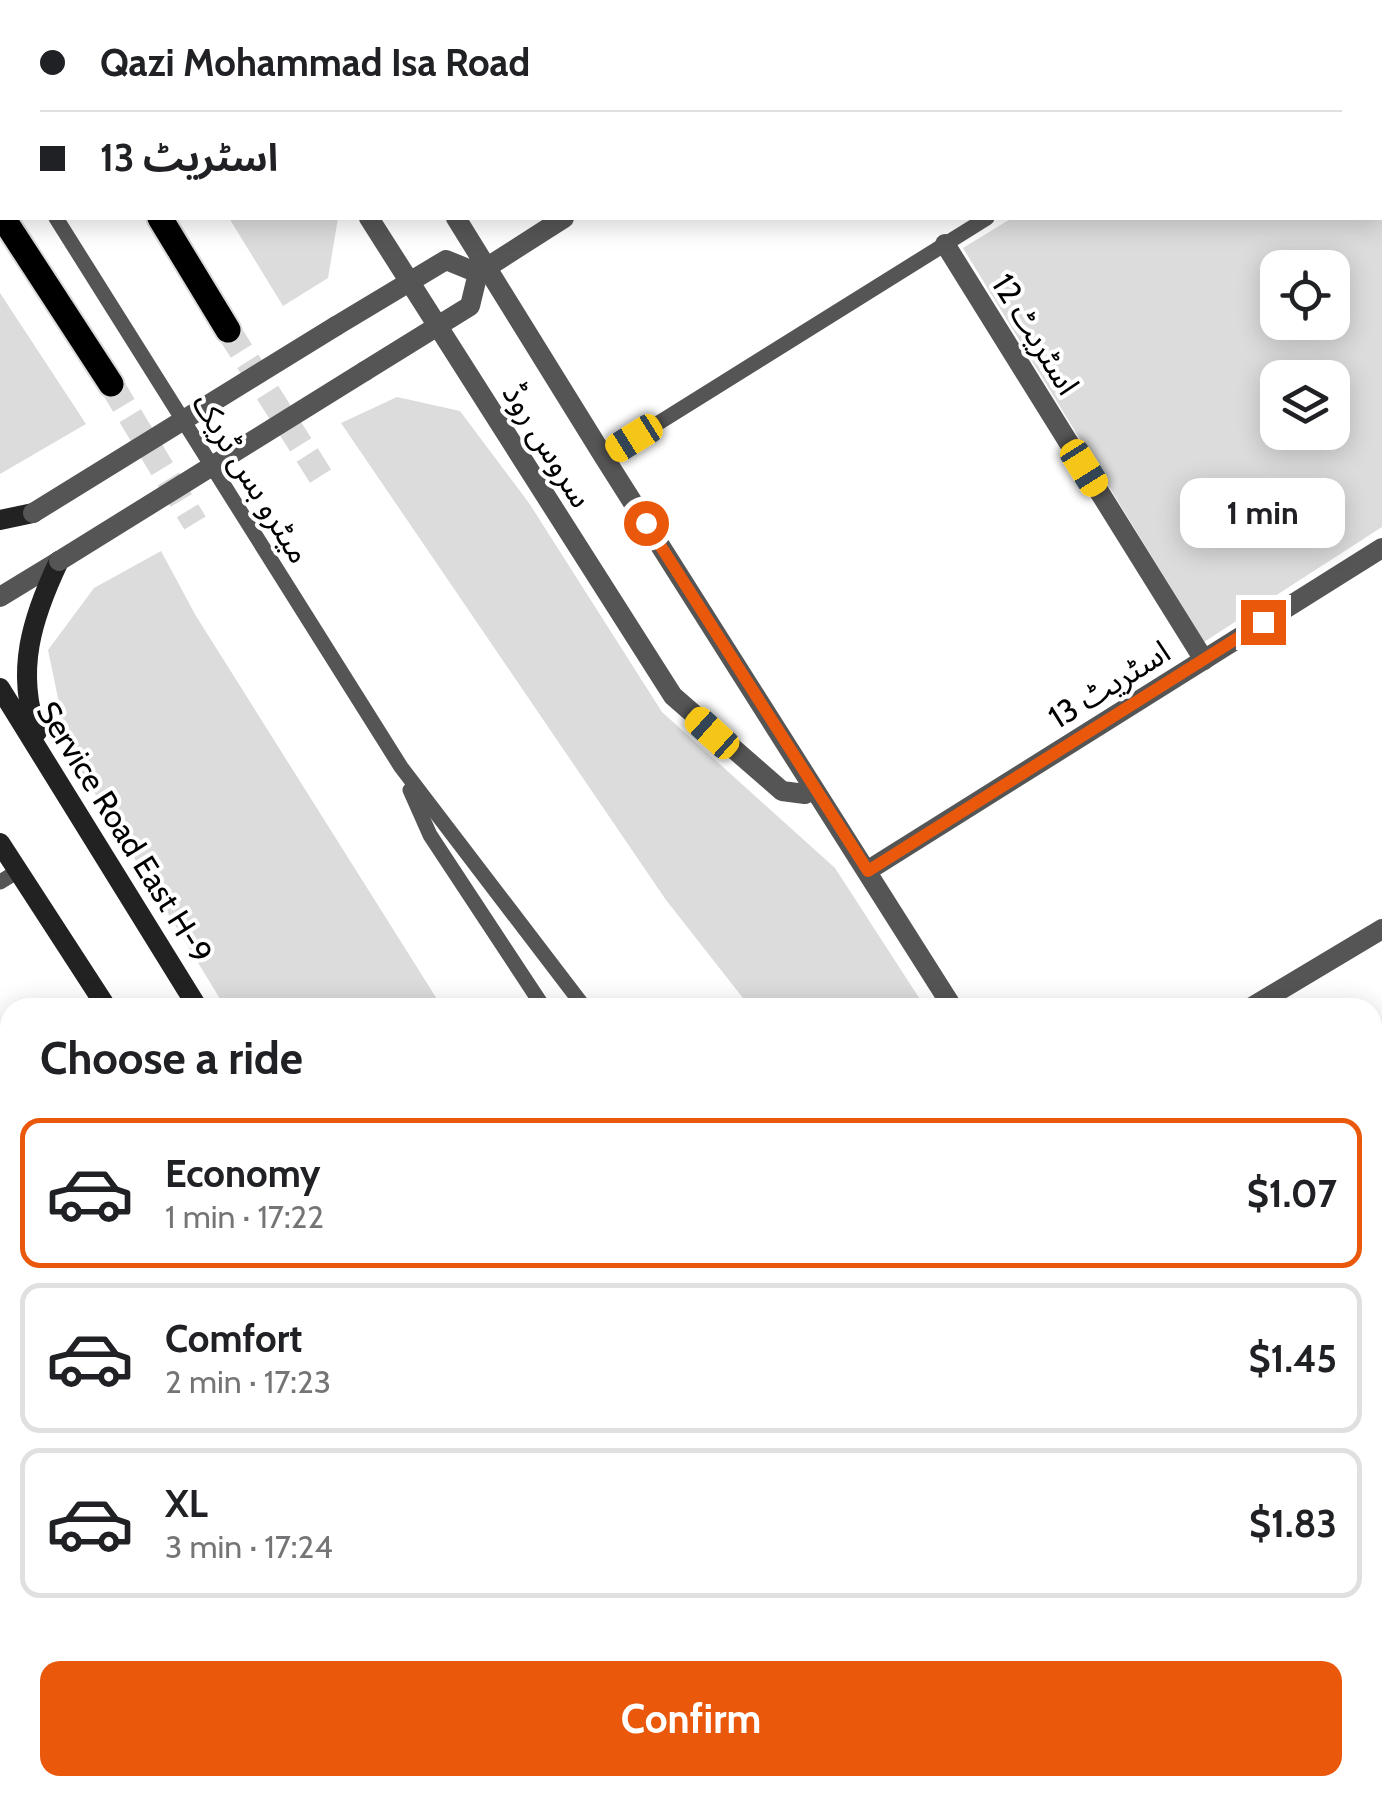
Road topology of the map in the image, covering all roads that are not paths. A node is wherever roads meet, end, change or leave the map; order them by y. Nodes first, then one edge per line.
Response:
1 (5, 220) edge
2 (57, 220) edge
3 (161, 220) edge
4 (370, 220) edge
5 (457, 220) edge
6 (561, 220) edge
7 (985, 220) edge
8 (945, 244) junction
9 (482, 270) junction
10 (408, 280) junction
11 (438, 327) junction
12 (228, 330) tunnel mouth
13 (110, 384) tunnel mouth
14 (604, 457) junction
15 (33, 512) junction
16 (0, 520) edge
17 (0, 533) edge
18 (1382, 548) edge
19 (59, 562) junction
20 (0, 597) edge
21 (1204, 660) junction
22 (0, 688) edge
23 (48, 764) junction
24 (401, 768) junction
25 (814, 788) junction
26 (0, 843) edge
27 (868, 871) junction
28 (9, 877) edge
29 (1382, 928) edge
30 (100, 998) edge
31 (192, 998) edge
32 (537, 998) edge
33 (577, 998) edge
34 (948, 998) edge
35 (1266, 998) edge

1 - 13 main road
2 - 24 lane, میٹرو بس ٹریک
3 - 12 main road
4 - 10 street, سروس روڈ
5 - 9 street
6 - 9 street
7 - 8 lane
8 - 14 lane
8 - 21 street, اسٹریٹ 12
9 - 10 street
9 - 11 street
9 - 14 street
10 - 11 street, سروس روڈ
10 - 15 street, bridge
11 - 19 street, bridge
11 - 25 street, سروس روڈ
14 - 25 street
15 - 16 main road
15 - 17 street
18 - 21 street, اسٹریٹ 13
19 - 20 street
19 - 23 main road
21 - 27 street, اسٹریٹ 13
22 - 23 main road, Service Road East H-9
23 - 31 main road, Service Road East H-9
24 - 32 lane, میٹرو بس ٹریک
24 - 33 lane, میٹرو بس ٹریک
25 - 27 street
26 - 28 main road
27 - 34 street
28 - 30 main road
29 - 35 street

